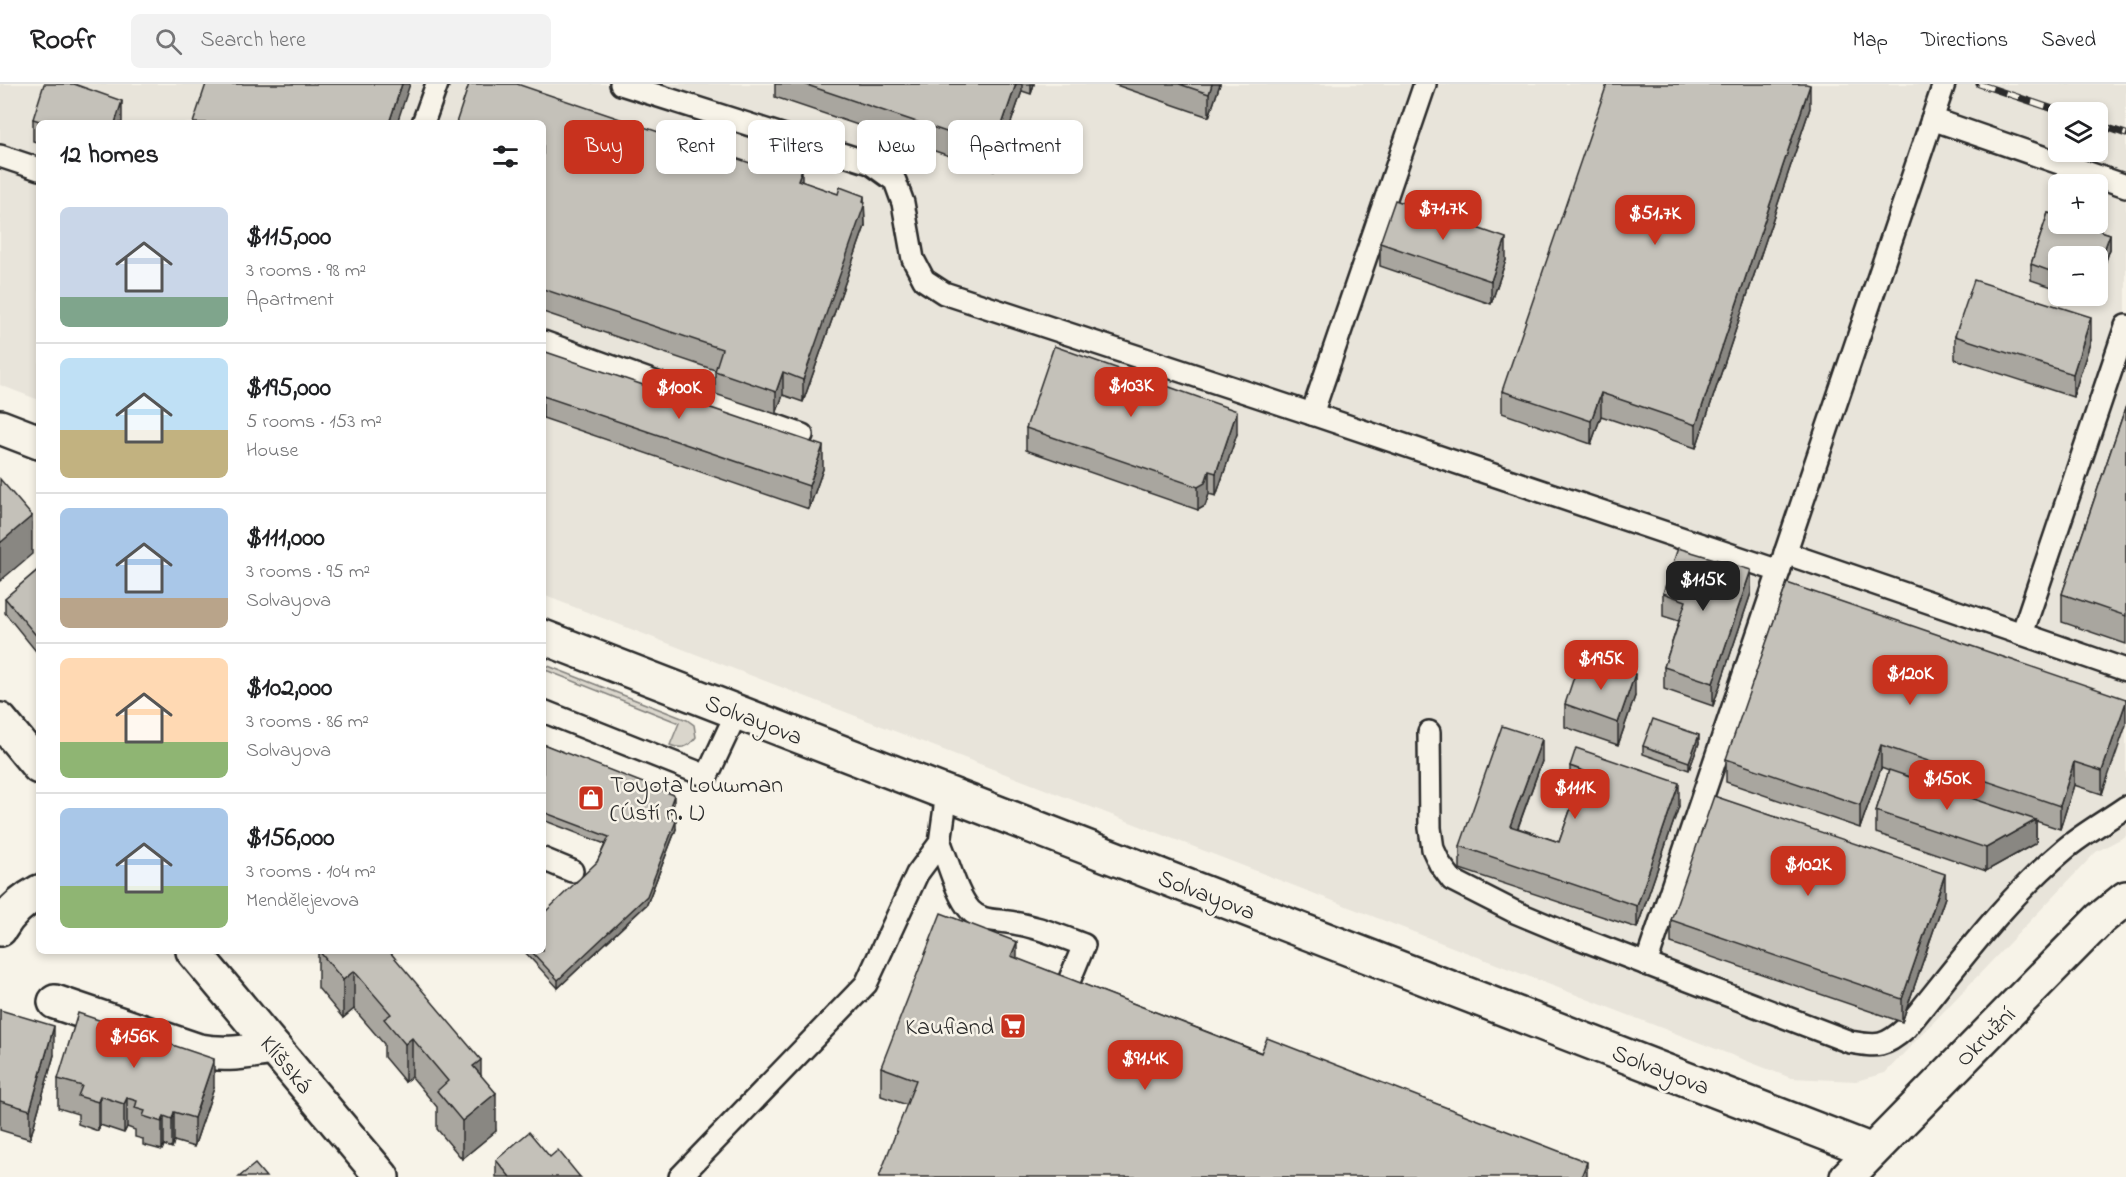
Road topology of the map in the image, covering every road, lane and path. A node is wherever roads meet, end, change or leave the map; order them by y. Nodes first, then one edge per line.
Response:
1 (437, 84) edge
2 (621, 84) edge
3 (1425, 84) edge
4 (1944, 84) edge
5 (1932, 119) junction
6 (424, 120) edge
7 (0, 156) edge
8 (36, 168) edge
9 (2126, 186) edge
10 (2126, 326) edge
11 (546, 343) edge
12 (1312, 414) junction
13 (0, 427) edge
14 (801, 435) dead end
15 (36, 441) edge
16 (1782, 562) junction
17 (2022, 634) junction
18 (546, 638) edge
19 (2126, 670) edge
20 (546, 712) edge
21 (737, 712) junction
22 (0, 720) edge
23 (1429, 732) dead end
24 (36, 763) edge
25 (946, 793) junction
26 (2126, 807) edge
27 (940, 843) junction
28 (546, 860) edge
29 (572, 871) dead end
30 (36, 894) edge
31 (2126, 898) edge
32 (0, 929) edge
33 (196, 954) edge
34 (1646, 964) junction
35 (55, 1002) dead end
36 (1060, 1003) edge
37 (274, 1048) junction
38 (1872, 1151) junction
39 (382, 1177) edge
40 (680, 1177) edge
41 (1847, 1177) edge

1 - 6 lane
2 - 12 lane
3 - 12 lane
4 - 5 lane
5 - 9 lane
5 - 16 lane
7 - 8 lane
10 - 17 lane
11 - 14 lane
12 - 16 lane
13 - 15 street
16 - 17 lane
16 - 34 lane
17 - 19 lane
18 - 21 street, Solvayova
20 - 21 lane
21 - 25 street, Solvayova
22 - 24 street
23 - 34 lane
25 - 27 lane
25 - 38 street, Solvayova
26 - 34 lane
27 - 36 lane
27 - 40 lane
28 - 29 lane
30 - 32 street
31 - 38 street, Okružní
33 - 37 street, Klíšská
35 - 37 street
37 - 39 street, Klíšská
38 - 41 street, Okružní

